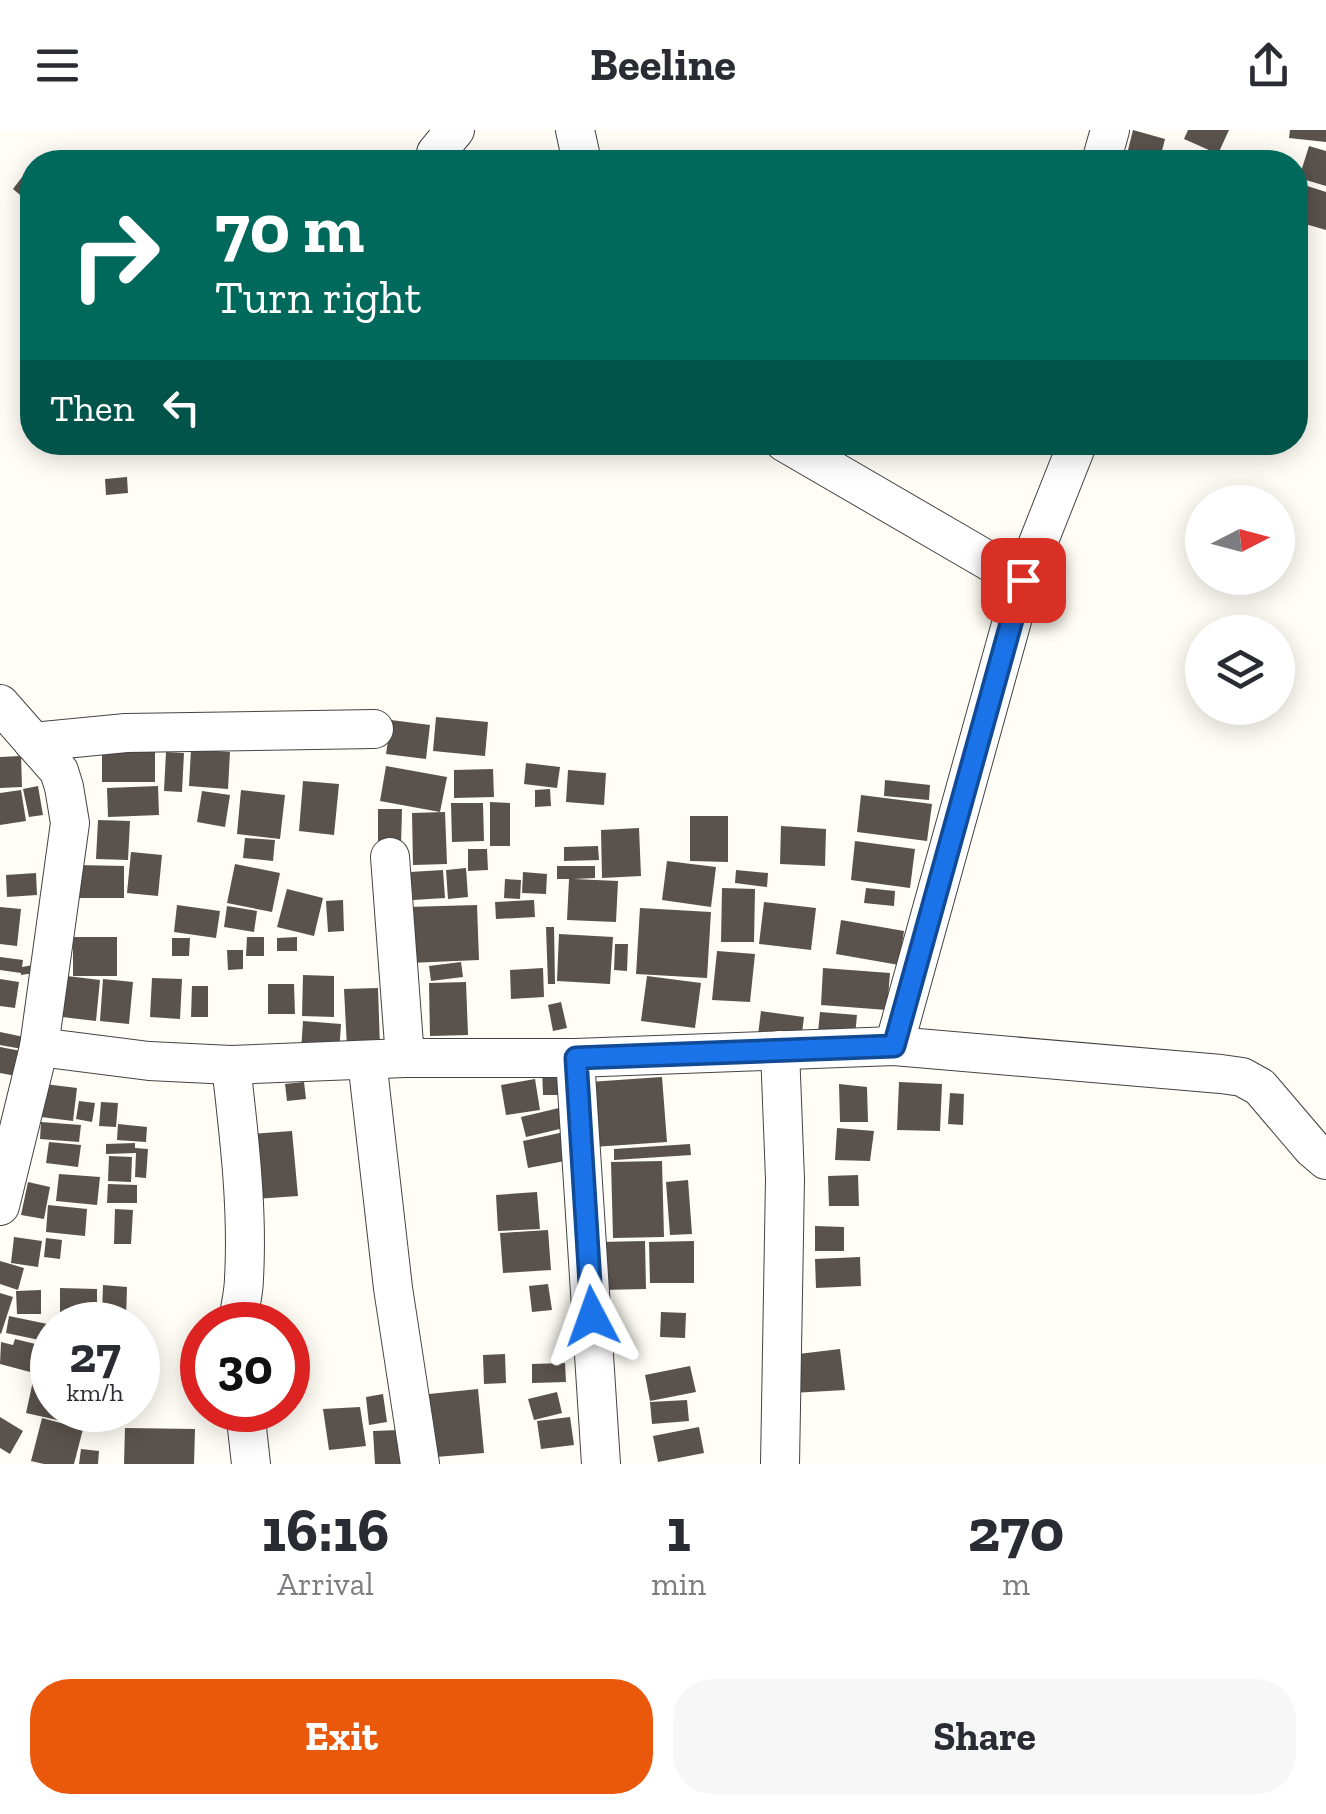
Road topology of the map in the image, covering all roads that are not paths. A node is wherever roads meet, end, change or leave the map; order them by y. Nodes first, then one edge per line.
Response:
1 (455, 130) edge
2 (438, 150) edge
3 (807, 455) edge
4 (1073, 455) edge
5 (1023, 580) junction
6 (0, 704) edge
7 (374, 729) dead end
8 (34, 742) junction
9 (390, 857) dead end
10 (894, 1046) junction
11 (40, 1047) junction
12 (780, 1050) junction
13 (576, 1058) junction
14 (386, 1059) junction
15 (231, 1065) junction
16 (1326, 1160) edge
17 (0, 1206) edge
18 (241, 1302) edge
19 (248, 1432) edge
20 (252, 1464) edge
21 (420, 1464) edge
22 (601, 1464) edge
23 (780, 1464) edge

1 - 2 street
3 - 5 street
4 - 5 street
5 - 10 street
6 - 8 street
7 - 8 street
8 - 11 street
9 - 14 street
10 - 12 street
10 - 16 street
11 - 15 street
11 - 17 street
12 - 13 street
12 - 23 street
13 - 14 street
13 - 22 street
14 - 15 street
14 - 21 street
15 - 18 street
19 - 20 street

